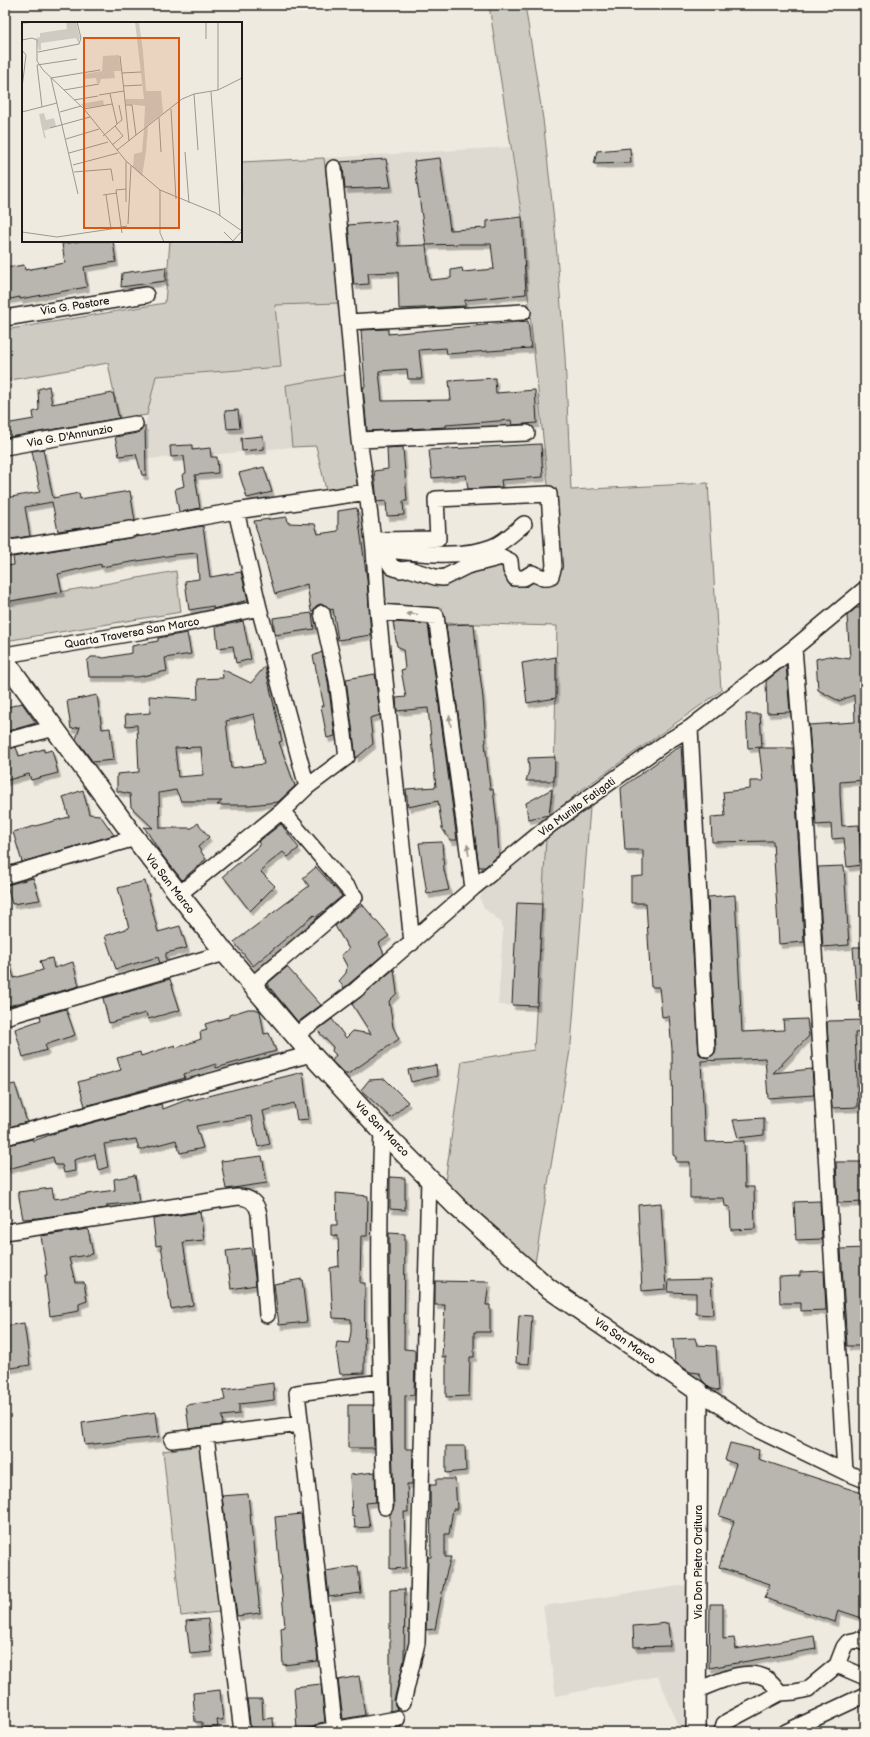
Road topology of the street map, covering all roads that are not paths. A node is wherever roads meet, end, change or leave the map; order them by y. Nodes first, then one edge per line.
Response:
1 (334, 168) dead end
2 (146, 295) dead end
3 (524, 312) dead end
4 (5, 318) edge
5 (348, 322) junction
6 (135, 424) dead end
7 (527, 433) dead end
8 (359, 440) junction
9 (5, 447) edge
10 (367, 492) junction
11 (436, 499) joint
12 (236, 511) junction
13 (524, 524) dead end
14 (374, 549) junction
15 (5, 550) edge
16 (865, 589) edge
17 (259, 608) junction
18 (378, 612) junction
19 (322, 613) dead end
20 (794, 648) junction
21 (5, 655) edge
22 (5, 661) edge
23 (55, 728) junction
24 (690, 728) junction
25 (5, 741) edge
26 (307, 786) junction
27 (282, 811) junction
28 (135, 838) junction
29 (5, 876) edge
30 (473, 888) junction
31 (178, 895) junction
32 (412, 942) junction
33 (225, 953) junction
34 (252, 984) junction
35 (5, 1017) edge
36 (296, 1036) junction
37 (707, 1049) dead end
38 (310, 1054) junction
39 (382, 1131) junction
40 (5, 1137) edge
41 (429, 1178) junction
42 (5, 1232) edge
43 (267, 1315) dead end
44 (381, 1382) junction
45 (698, 1392) junction
46 (300, 1424) junction
47 (206, 1436) junction
48 (172, 1440) dead end
49 (845, 1472) junction
50 (865, 1480) edge
51 (385, 1507) dead end
52 (865, 1643) edge
53 (837, 1665) junction
54 (865, 1677) edge
55 (697, 1690) junction
56 (780, 1693) junction
57 (865, 1695) edge
58 (403, 1702) dead end
59 (397, 1719) dead end
60 (330, 1731) edge
61 (242, 1732) edge
62 (696, 1732) edge
63 (722, 1732) edge
64 (786, 1732) edge

1 - 5 street
2 - 4 street, Via G. Pastore
3 - 5 street
5 - 8 street
6 - 9 street, Via G. D'Annunzio
7 - 8 street
8 - 10 street
10 - 12 street
10 - 14 street
11 - 11 street
12 - 15 street
12 - 17 street
13 - 14 street
14 - 18 street
16 - 20 street, Via Murillo Fatigati
17 - 21 street, Quarta Traversa San Marco
17 - 26 street
30 -> 18 street
18 - 32 street
19 - 26 street
20 - 24 street, Via Murillo Fatigati
20 - 49 street
22 - 23 main road, Via San Marco
23 - 25 street
23 - 28 main road, Via San Marco
24 - 30 street, Via Murillo Fatigati
24 - 37 street
26 - 27 street
27 - 31 street
27 - 34 street
28 - 29 street
28 - 31 main road, Via San Marco
30 - 32 street, Via Murillo Fatigati
31 - 33 main road, Via San Marco
32 - 36 street, Via Murillo Fatigati
33 - 34 main road, Via San Marco
33 - 35 street
34 - 36 main road, Via San Marco
36 - 38 main road, Via San Marco
38 - 39 main road, Via San Marco
38 - 40 street
39 - 41 main road, Via San Marco
39 - 44 street
41 - 45 main road, Via San Marco
41 - 58 street
42 - 43 street
44 - 46 street
44 - 51 street
45 - 49 street, Via San Marco
45 - 55 main road, Via Don Pietro Orditura
46 - 47 street
46 - 60 street
47 - 48 street
47 - 61 street
49 - 50 street, Via San Marco
52 - 53 street
53 - 54 street
53 - 56 street
55 - 56 street
55 - 62 main road, Via Don Pietro Orditura
56 - 63 street
57 - 64 street
59 - 60 street

